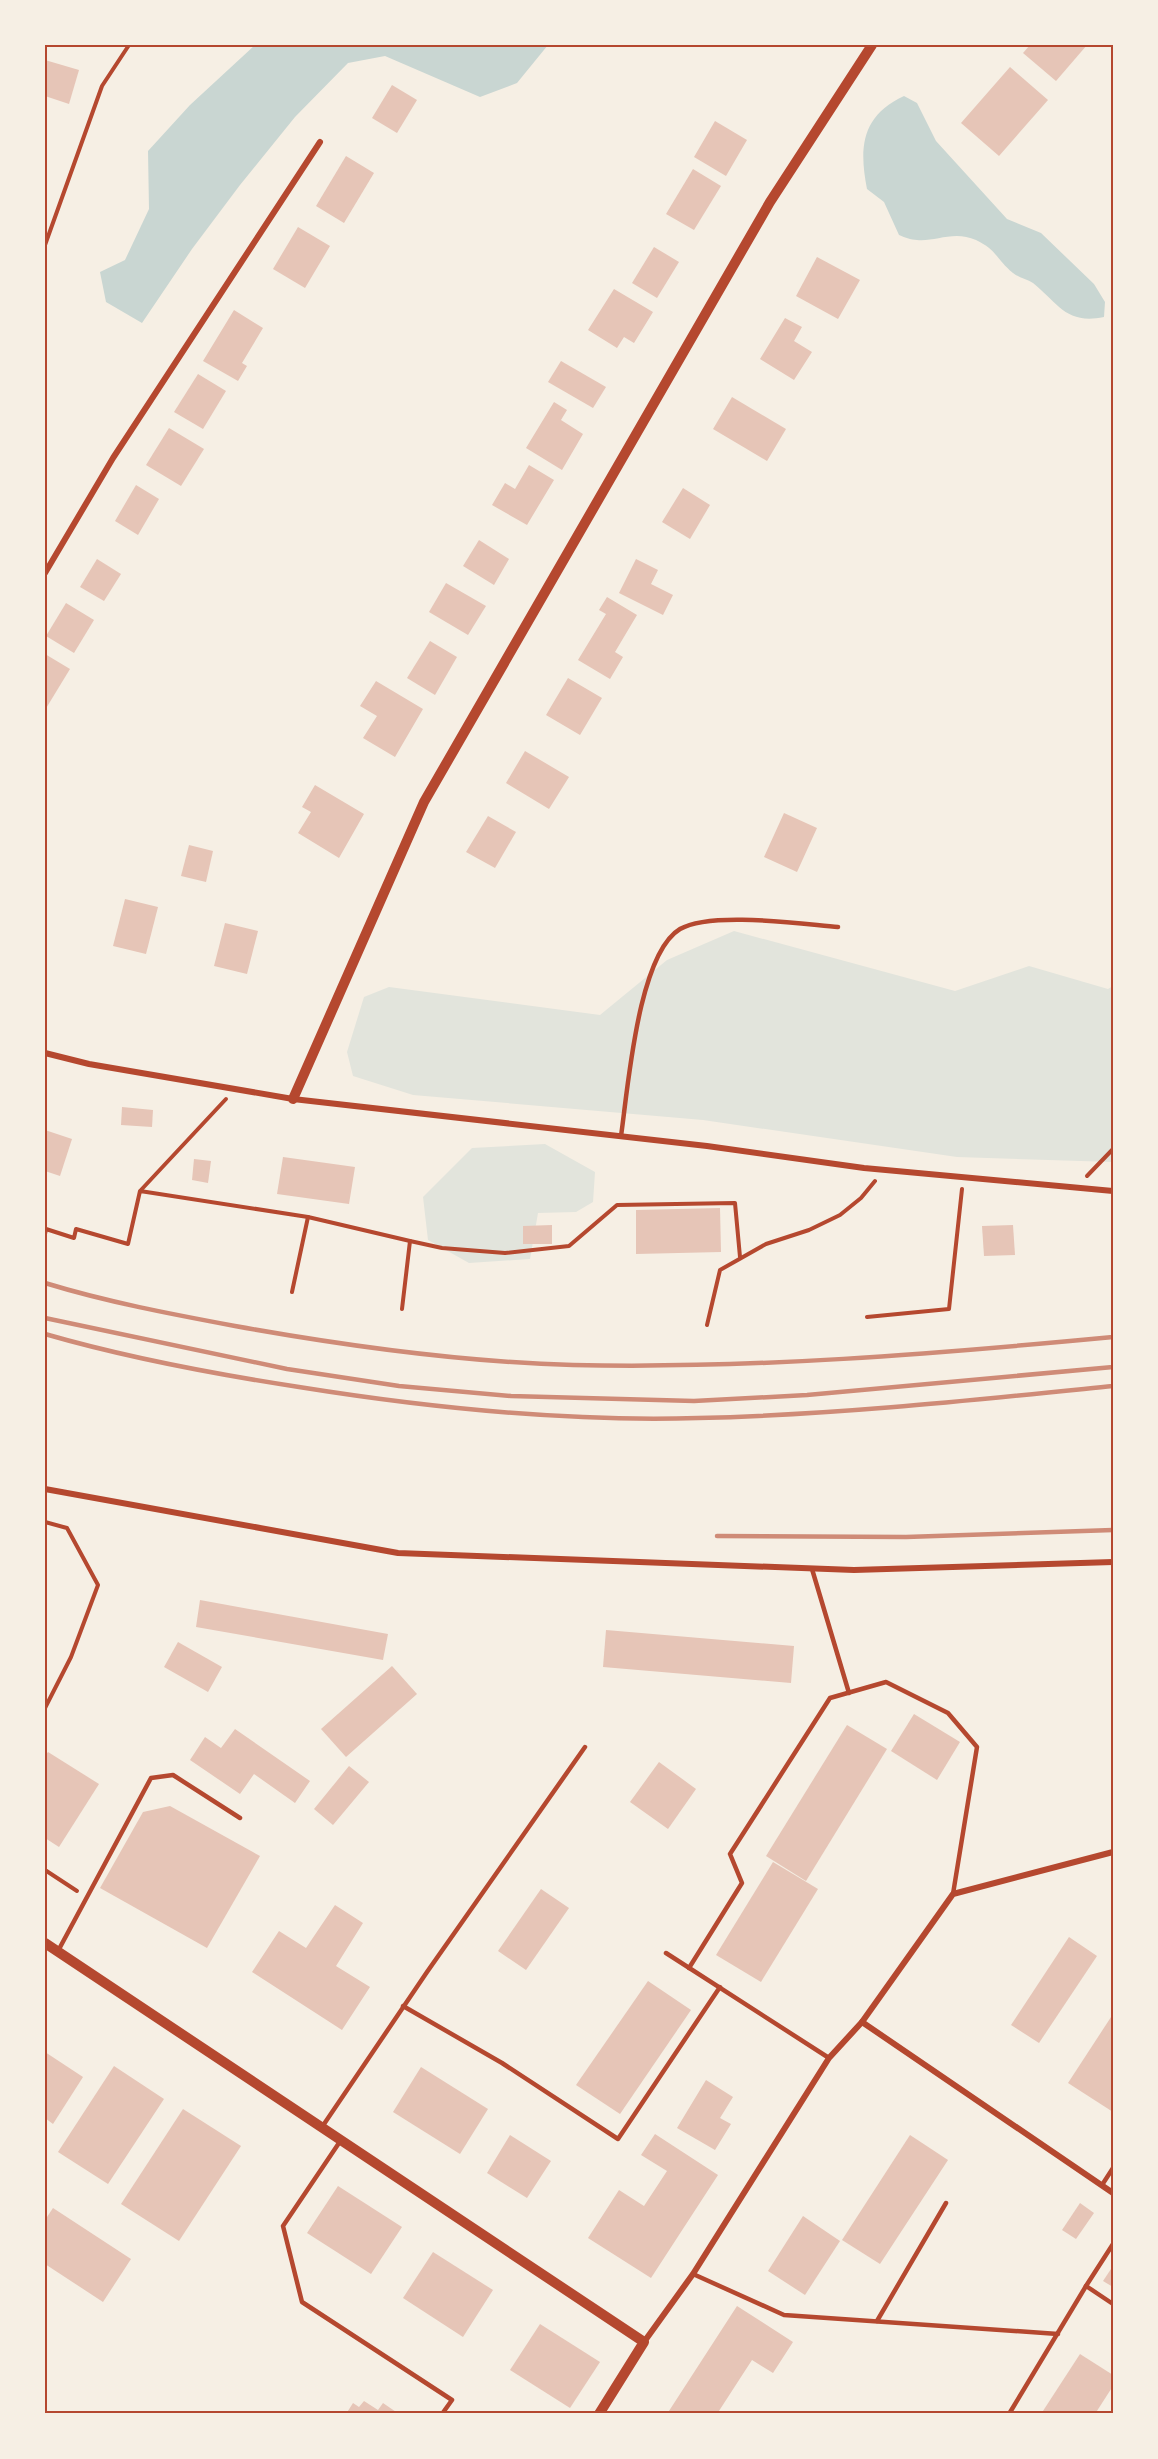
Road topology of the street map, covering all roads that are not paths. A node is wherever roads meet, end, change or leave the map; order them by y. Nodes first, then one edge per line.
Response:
1 (872, 45) edge
2 (320, 142) dead end
3 (45, 573) edge
4 (838, 927) dead end
5 (45, 1053) edge
6 (293, 1099) junction
7 (621, 1136) junction
8 (1113, 1191) edge
9 (45, 1489) edge
10 (1113, 1562) edge
11 (812, 1569) junction
12 (849, 1693) junction
13 (585, 1747) dead end
14 (240, 1818) dead end
15 (1113, 1852) edge
16 (953, 1894) junction
17 (45, 1943) edge
18 (58, 1952) junction
19 (666, 1953) dead end
20 (689, 1968) junction
21 (720, 1987) junction
22 (403, 2006) junction
23 (862, 2022) junction
24 (830, 2058) junction
25 (321, 2128) junction
26 (341, 2140) junction
27 (1113, 2168) edge
28 (1102, 2185) junction
29 (1113, 2193) edge
30 (946, 2203) dead end
31 (1113, 2244) edge
32 (693, 2274) junction
33 (1086, 2286) junction
34 (1113, 2304) edge
35 (877, 2321) junction
36 (1058, 2334) junction
37 (644, 2342) junction
38 (442, 2414) edge
39 (599, 2414) edge
40 (1008, 2414) edge

1 - 6 street
2 - 3 street
4 - 7 lane
5 - 6 street
6 - 7 street
7 - 8 street
9 - 11 street
10 - 11 street
11 - 12 lane
12 - 16 lane
12 - 20 lane
13 - 22 lane
14 - 18 lane
15 - 16 street
16 - 23 street
17 - 18 street
18 - 25 street
19 - 20 lane
20 - 21 lane
21 - 22 lane
21 - 24 lane
22 - 25 lane
23 - 24 street
23 - 28 street
24 - 32 street
25 - 26 street
26 - 37 street
26 - 38 lane
27 - 28 lane
28 - 29 street
30 - 35 lane
31 - 33 lane
32 - 35 lane
32 - 37 street
33 - 34 lane
33 - 36 lane
35 - 36 lane
36 - 40 lane
37 - 39 street

